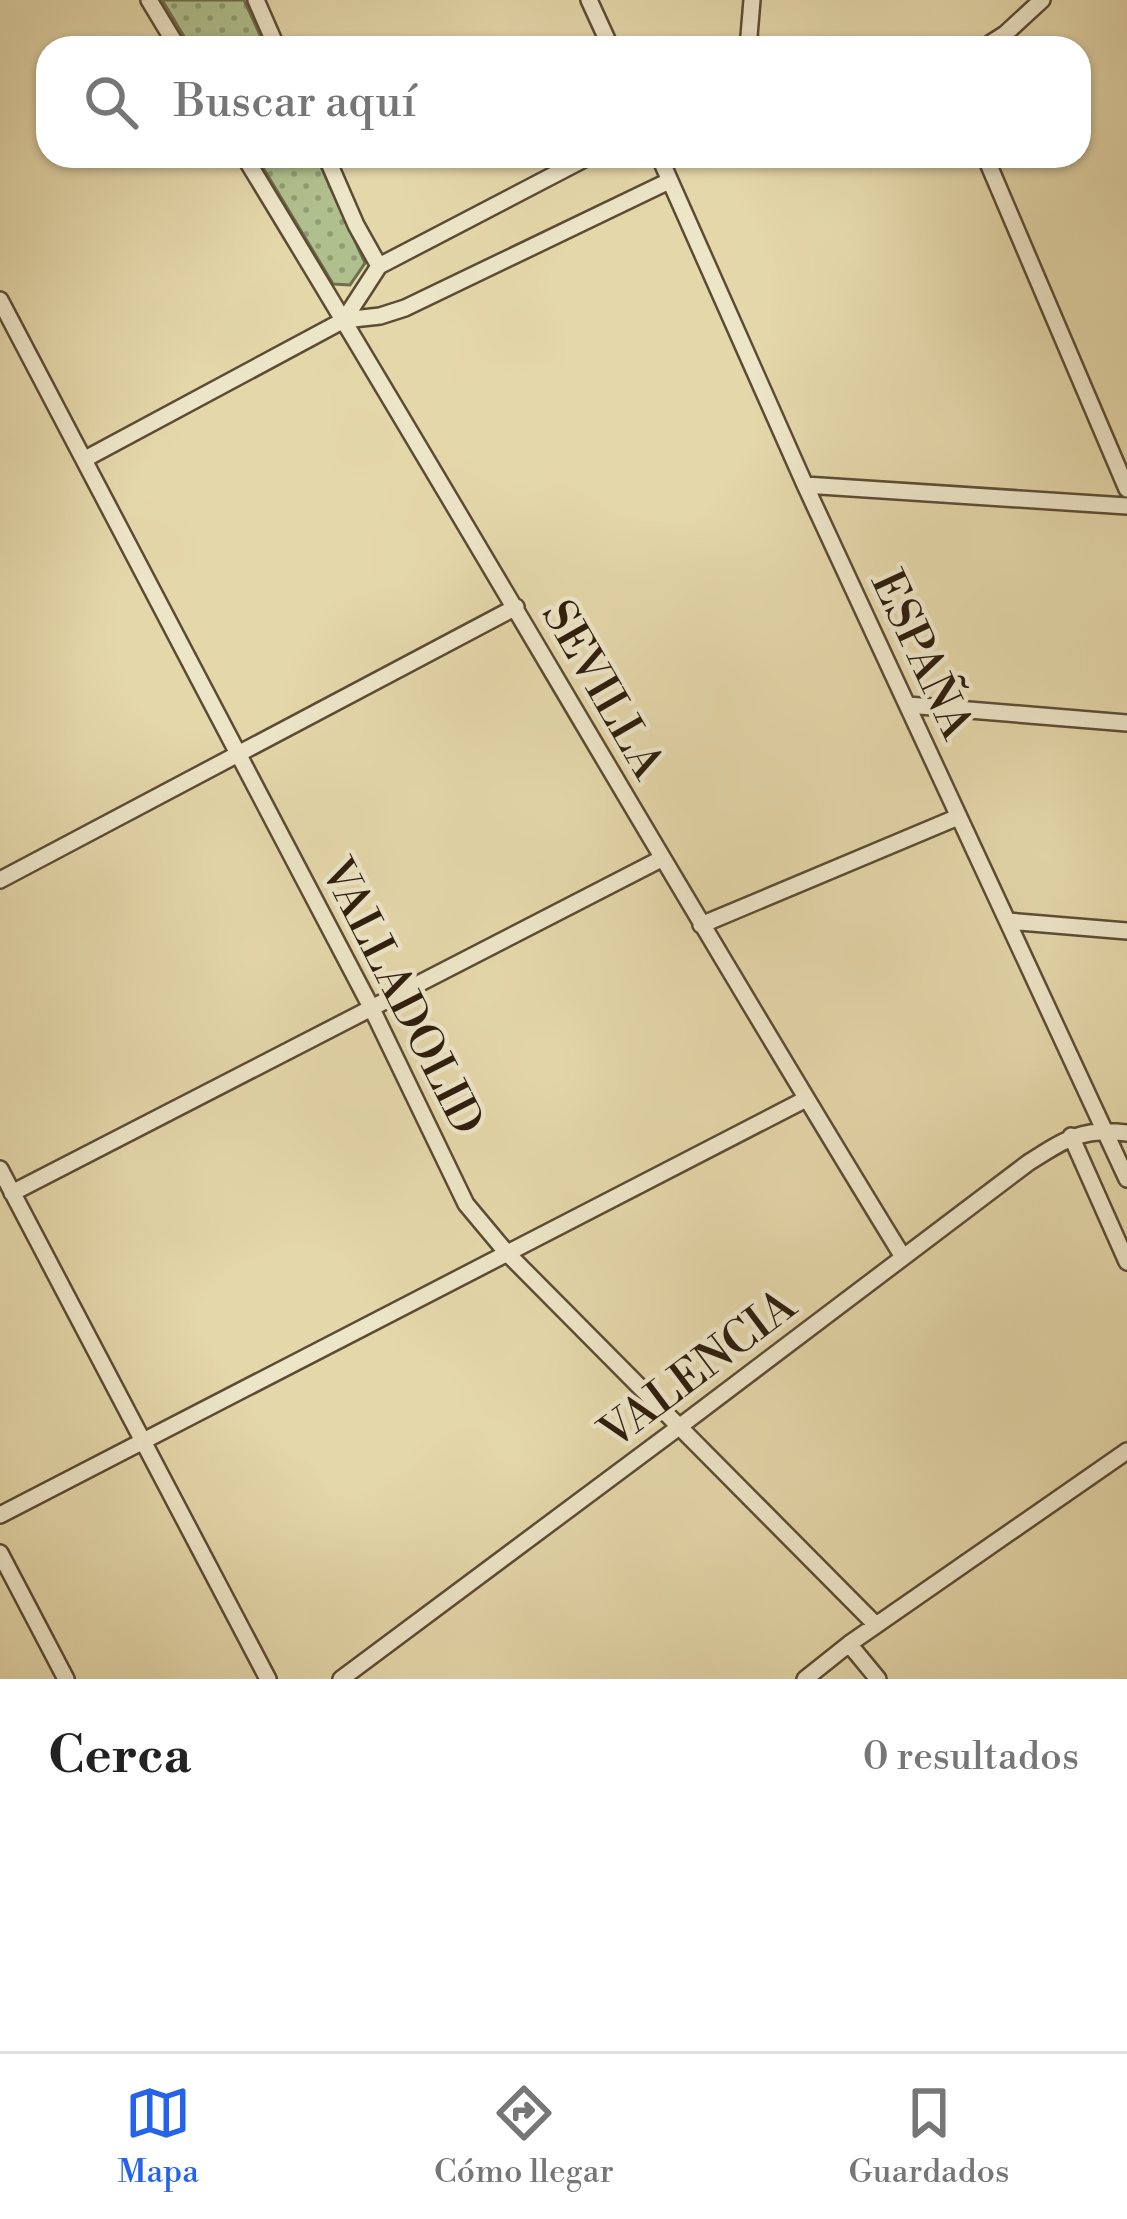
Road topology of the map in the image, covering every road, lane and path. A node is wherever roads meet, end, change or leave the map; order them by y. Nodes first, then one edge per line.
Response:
1 (148, 0) edge
2 (256, 0) edge
3 (589, 0) edge
4 (752, 0) edge
5 (1042, 0) edge
6 (170, 36) edge
7 (272, 36) edge
8 (606, 36) edge
9 (749, 36) edge
10 (1003, 36) edge
11 (251, 168) edge
12 (331, 168) edge
13 (567, 168) edge
14 (664, 168) edge
15 (991, 168) edge
16 (669, 181) junction
17 (379, 266) junction
18 (0, 300) edge
19 (344, 320) junction
20 (85, 459) junction
21 (805, 485) junction
22 (1127, 489) edge
23 (1127, 506) edge
24 (516, 608) junction
25 (908, 705) junction
26 (1127, 723) edge
27 (241, 755) junction
28 (958, 818) junction
29 (661, 859) junction
30 (0, 880) edge
31 (1008, 921) junction
32 (701, 925) junction
33 (1127, 931) edge
34 (371, 1007) junction
35 (806, 1100) junction
36 (1104, 1130) junction
37 (1127, 1133) edge
38 (1071, 1136) junction
39 (0, 1169) edge
40 (1127, 1179) edge
41 (12, 1192) junction
42 (507, 1253) junction
43 (903, 1257) junction
44 (1127, 1262) edge
45 (680, 1427) junction
46 (143, 1441) junction
47 (1127, 1451) edge
48 (0, 1515) edge
49 (0, 1553) edge
50 (876, 1625) junction
51 (849, 1644) junction
52 (66, 1679) edge
53 (268, 1679) edge
54 (341, 1679) edge
55 (805, 1679) edge
56 (878, 1679) edge

1 - 6 street
2 - 7 street
3 - 8 street
4 - 9 street
5 - 10 street
11 - 19 street, SEVILLA
12 - 17 street
13 - 17 street
14 - 16 street, ESPAÑA
15 - 22 street
16 - 19 street
16 - 21 street, ESPAÑA
17 - 19 street
18 - 20 street, VALLADOLID
19 - 20 street
19 - 24 street, SEVILLA
20 - 27 street, VALLADOLID
21 - 23 street
21 - 25 street, ESPAÑA
24 - 27 street
24 - 29 street, SEVILLA
25 - 26 street
25 - 28 street, ESPAÑA
27 - 30 street
27 - 34 street, VALLADOLID
28 - 31 street, ESPAÑA
28 - 32 street
29 - 32 street, SEVILLA
29 - 34 street
31 - 33 street
31 - 36 street, ESPAÑA
32 - 35 street, SEVILLA
34 - 41 street
34 - 42 street, VALLADOLID
35 - 42 street
35 - 43 street, SEVILLA
36 - 37 street, VALENCIA
36 - 38 street, VALENCIA
36 - 40 street, ESPAÑA
38 - 43 street, VALENCIA
38 - 44 street
39 - 41 street
41 - 46 street
42 - 45 street, VALLADOLID
42 - 46 street
43 - 45 street, VALENCIA
45 - 50 street, VALLADOLID
45 - 54 street, VALENCIA
46 - 48 street
46 - 53 street
47 - 50 street
49 - 52 street
50 - 51 street
51 - 55 street
51 - 56 street

